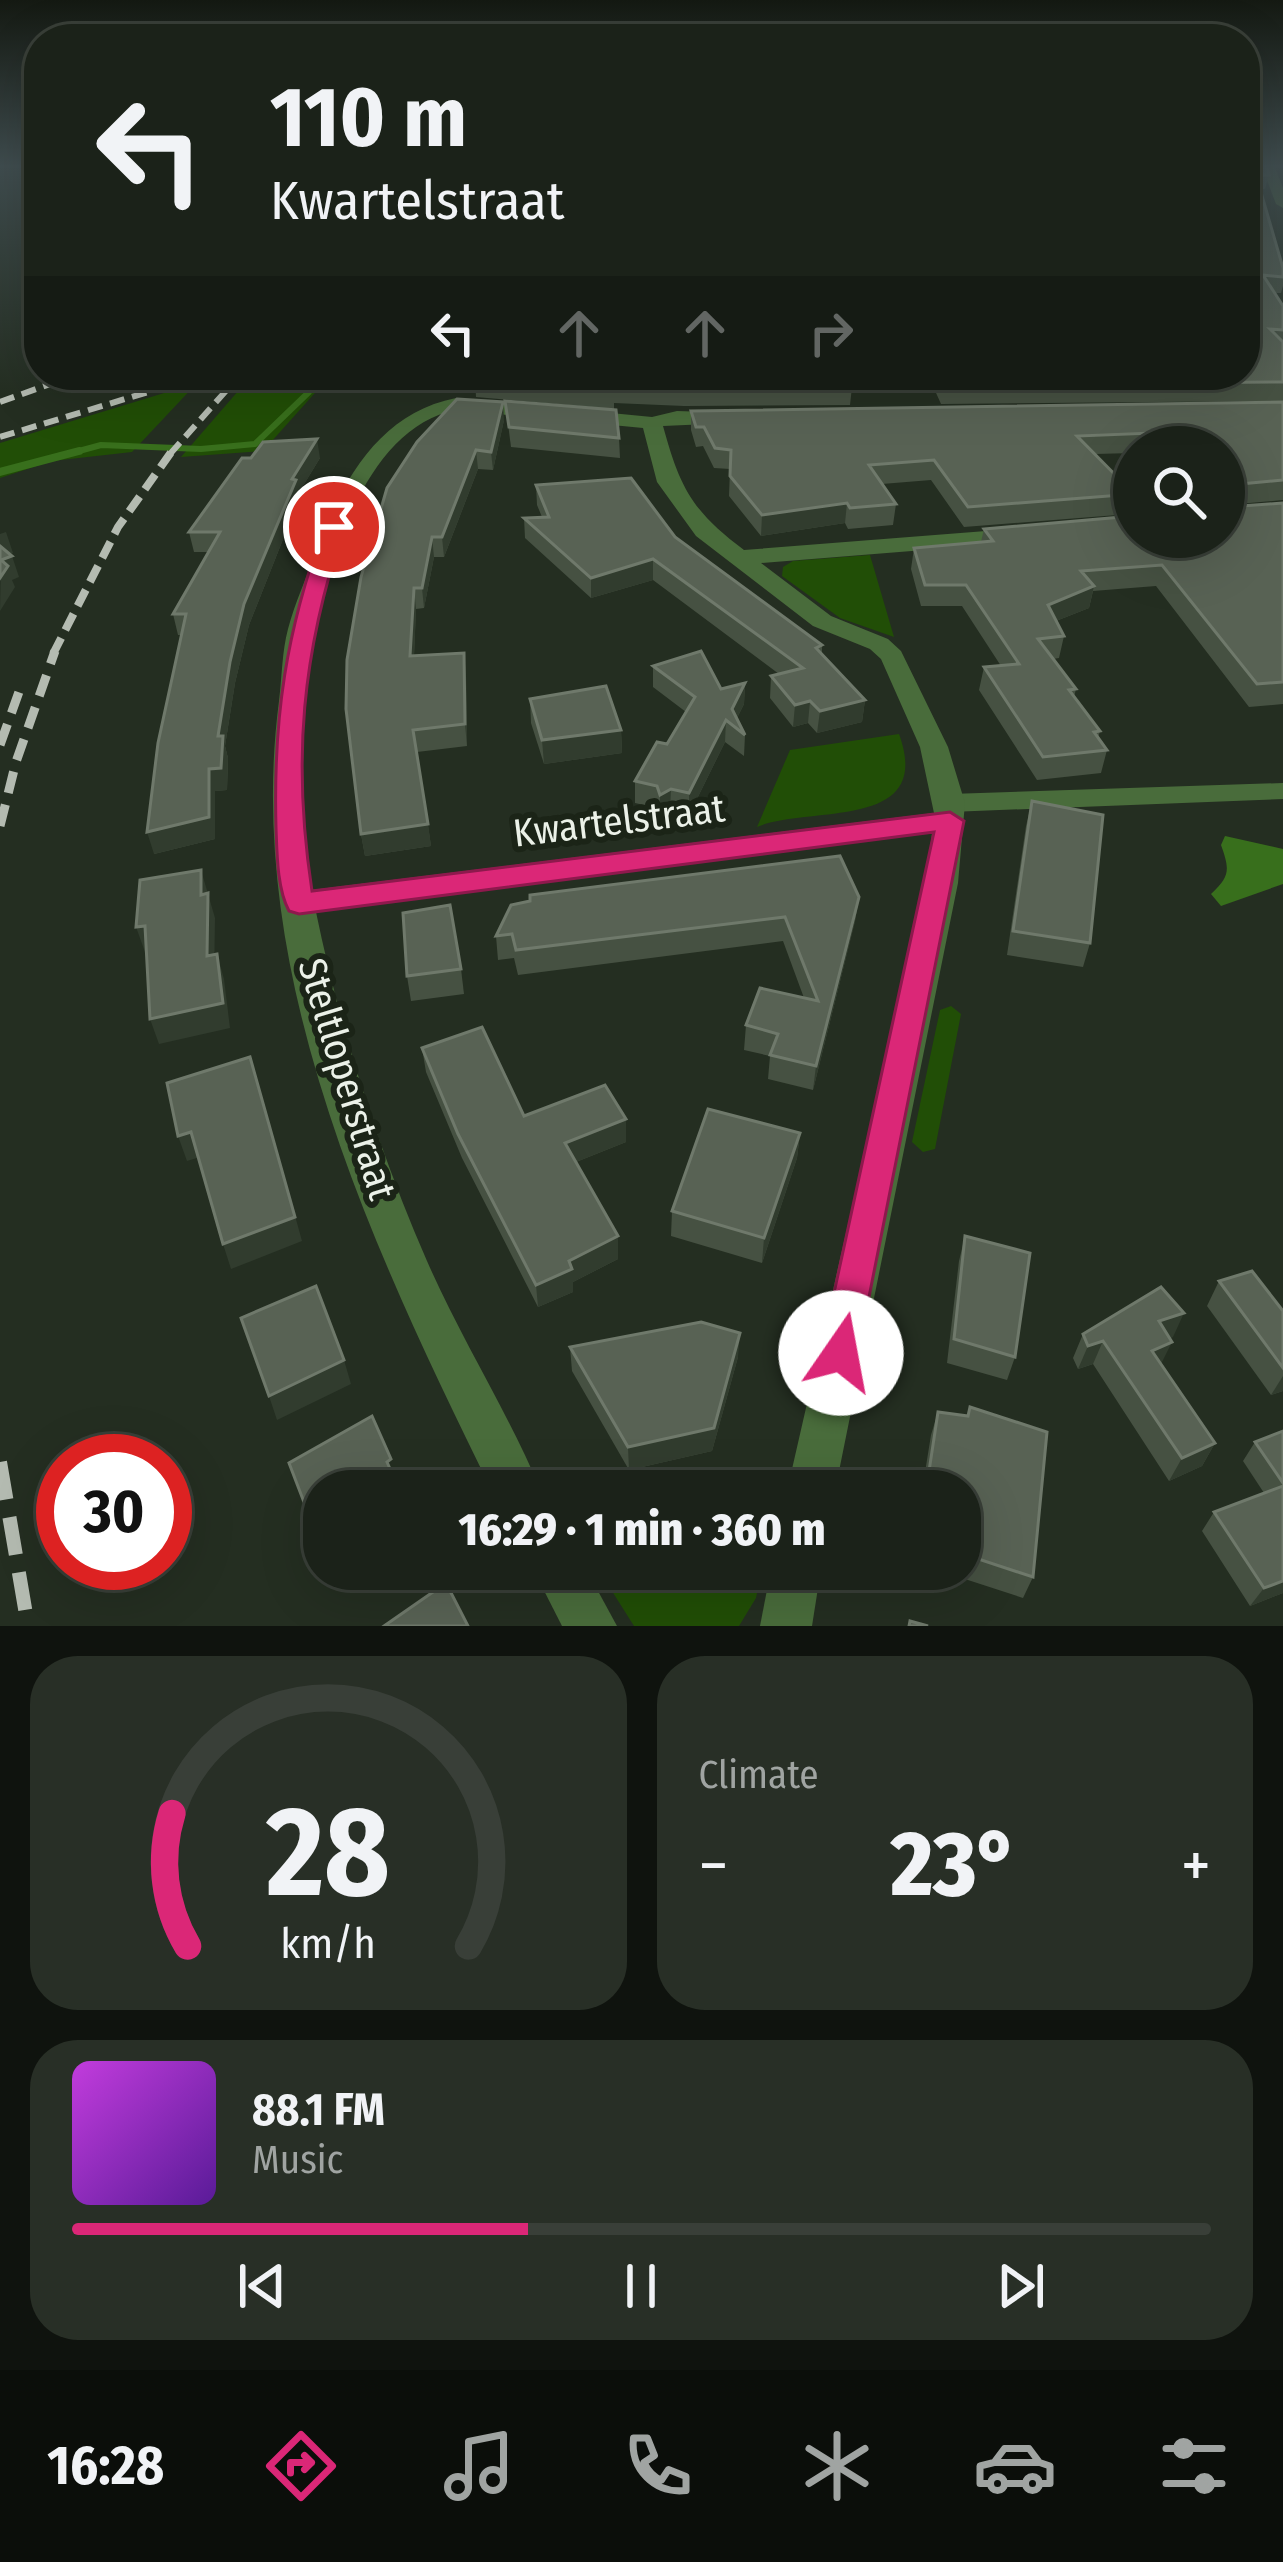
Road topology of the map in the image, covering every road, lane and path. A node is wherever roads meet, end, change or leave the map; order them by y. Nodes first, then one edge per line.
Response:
1 (745, 417) edge
2 (652, 422) junction
3 (1051, 532) edge
4 (736, 558) junction
5 (1283, 791) edge
6 (950, 812) junction
7 (299, 903) junction
8 (506, 1470) edge
9 (816, 1470) edge
10 (570, 1590) edge
11 (792, 1590) edge
12 (590, 1626) edge
13 (786, 1626) edge

1 - 2 street
2 - 4 street
2 - 7 street, Steltloperstraat
3 - 4 street
4 - 6 street
5 - 6 street
6 - 7 street, Kwartelstraat
6 - 9 street
7 - 8 street, Steltloperstraat
10 - 12 street
11 - 13 street

